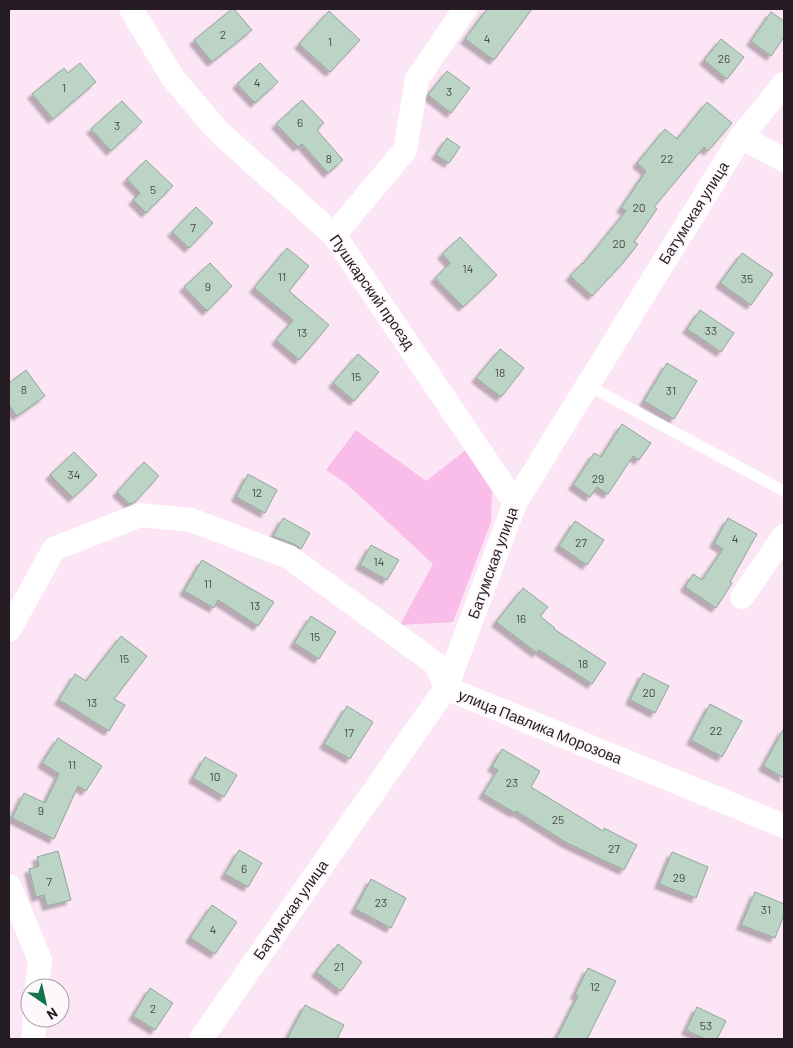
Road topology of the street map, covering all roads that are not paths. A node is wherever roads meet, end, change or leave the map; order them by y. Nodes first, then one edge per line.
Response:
1 (131, 9) edge
2 (465, 9) edge
3 (784, 84) edge
4 (741, 137) junction
5 (784, 160) edge
6 (334, 235) junction
7 (588, 384) junction
8 (784, 491) edge
9 (515, 503) junction
10 (784, 536) edge
11 (742, 597) dead end
12 (9, 630) edge
13 (446, 688) junction
14 (784, 826) edge
15 (9, 886) edge
16 (38, 978) edge
17 (201, 1039) edge

1 - 6 street, Пушкарский проезд
2 - 6 street
3 - 4 street, Батумская улица
4 - 5 street
4 - 7 street, Батумская улица
6 - 9 street, Пушкарский проезд
7 - 8 lane
7 - 9 street, Батумская улица
9 - 13 street, Батумская улица
10 - 11 street
12 - 13 street, улица Павлика Морозова
13 - 14 street, улица Павлика Морозова
13 - 17 street, Батумская улица
15 - 16 street

